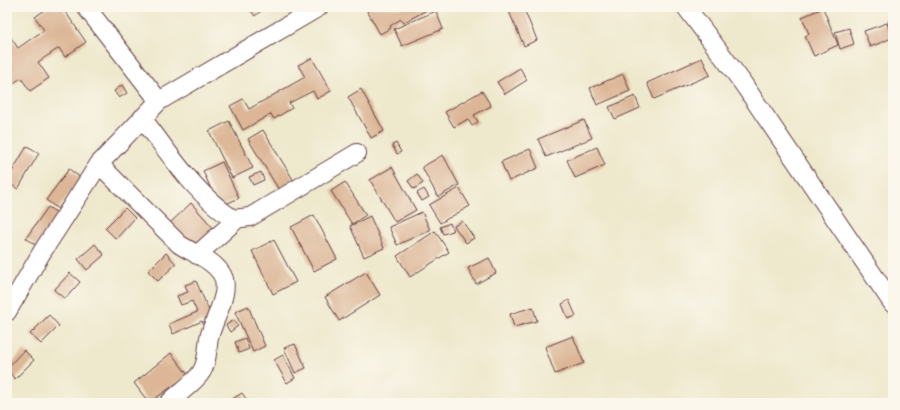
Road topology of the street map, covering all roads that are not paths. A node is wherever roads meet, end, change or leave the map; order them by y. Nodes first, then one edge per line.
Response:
1 (86, 7) edge
2 (319, 7) edge
3 (686, 7) edge
4 (159, 101) junction
5 (142, 118) junction
6 (357, 153) dead end
7 (99, 164) junction
8 (237, 219) junction
9 (197, 255) junction
10 (893, 304) edge
11 (7, 312) edge
12 (169, 403) edge

1 - 4 street
2 - 4 street
3 - 10 street
4 - 5 street
5 - 7 street
5 - 8 street
6 - 8 street
7 - 9 street
7 - 11 street
8 - 9 street
9 - 12 street

